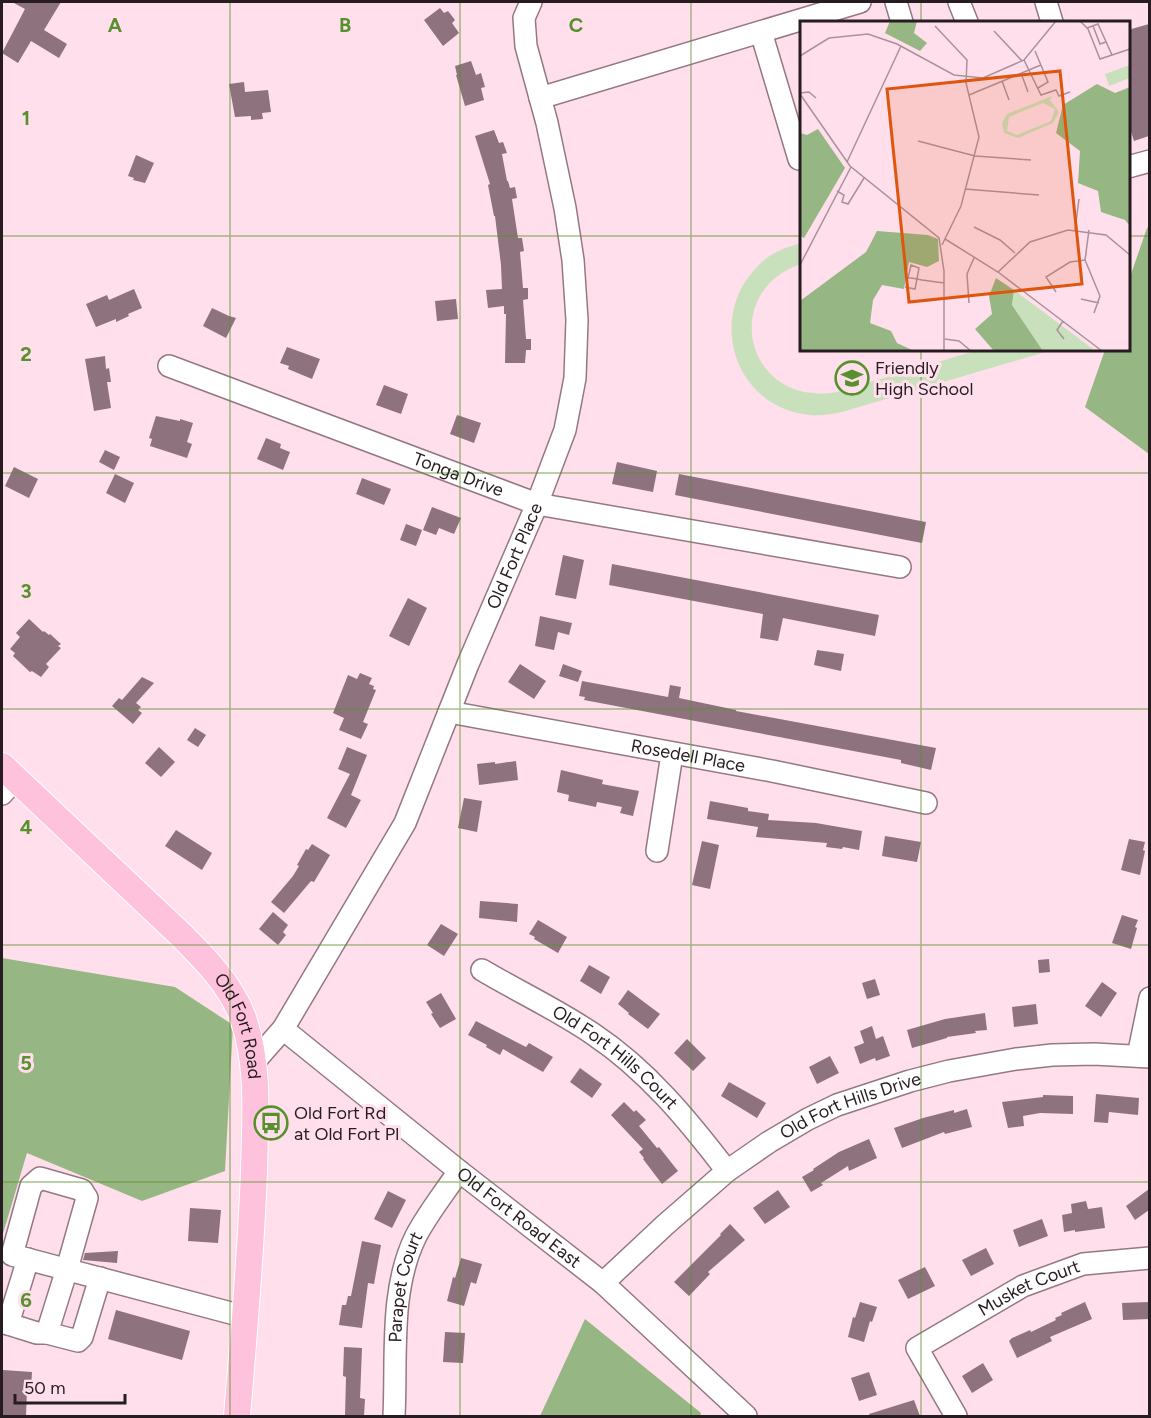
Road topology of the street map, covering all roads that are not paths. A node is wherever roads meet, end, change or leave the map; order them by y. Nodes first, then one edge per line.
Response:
1 (531, 2) edge
2 (860, 2) edge
3 (896, 2) edge
4 (959, 2) edge
5 (1046, 2) edge
6 (902, 21) edge
7 (967, 21) edge
8 (1052, 21) edge
9 (761, 32) junction
10 (540, 98) junction
11 (799, 159) dead end
12 (1149, 161) edge
13 (1130, 166) edge
14 (169, 366) dead end
15 (537, 504) junction
16 (900, 567) dead end
17 (449, 712) junction
18 (672, 754) junction
19 (6, 779) edge
20 (926, 803) dead end
21 (657, 851) dead end
22 (482, 970) dead end
23 (1149, 998) edge
24 (283, 1029) junction
25 (1144, 1056) edge
26 (254, 1062) junction
27 (459, 1171) junction
28 (727, 1171) junction
29 (1149, 1258) edge
30 (28, 1259) junction
31 (67, 1269) junction
32 (100, 1278) junction
33 (603, 1283) junction
34 (246, 1317) junction
35 (5, 1323) edge
36 (47, 1333) junction
37 (237, 1416) edge
38 (394, 1416) edge
39 (746, 1416) edge
40 (956, 1416) edge

1 - 10 street, Old Fort Place
2 - 9 street
3 - 6 street
4 - 7 street
5 - 8 street
9 - 10 street
9 - 11 street
10 - 15 street, Old Fort Place
12 - 13 street
14 - 15 street, Tonga Drive
15 - 16 street, Tonga Drive
15 - 17 street, Old Fort Place
17 - 18 street, Rosedell Place
17 - 24 street, Old Fort Place
18 - 20 street, Rosedell Place
18 - 21 street
19 - 26 main road, Old Fort Road
22 - 28 street, Old Fort Hills Court
23 - 25 street
24 - 26 street, Old Fort Place
24 - 27 street, Old Fort Road East
25 - 28 street, Old Fort Hills Drive
26 - 34 main road, Old Fort Road
27 - 33 street, Old Fort Road East
27 - 38 street, Parapet Court
28 - 33 street, Old Fort Hills Drive
29 - 40 street, Musket Court
30 - 31 street
30 - 31 street
30 - 35 street
31 - 32 street
31 - 36 street
32 - 34 street
32 - 36 street
33 - 39 street, Old Fort Road East
34 - 37 main road, Old Fort Road
35 - 36 street

